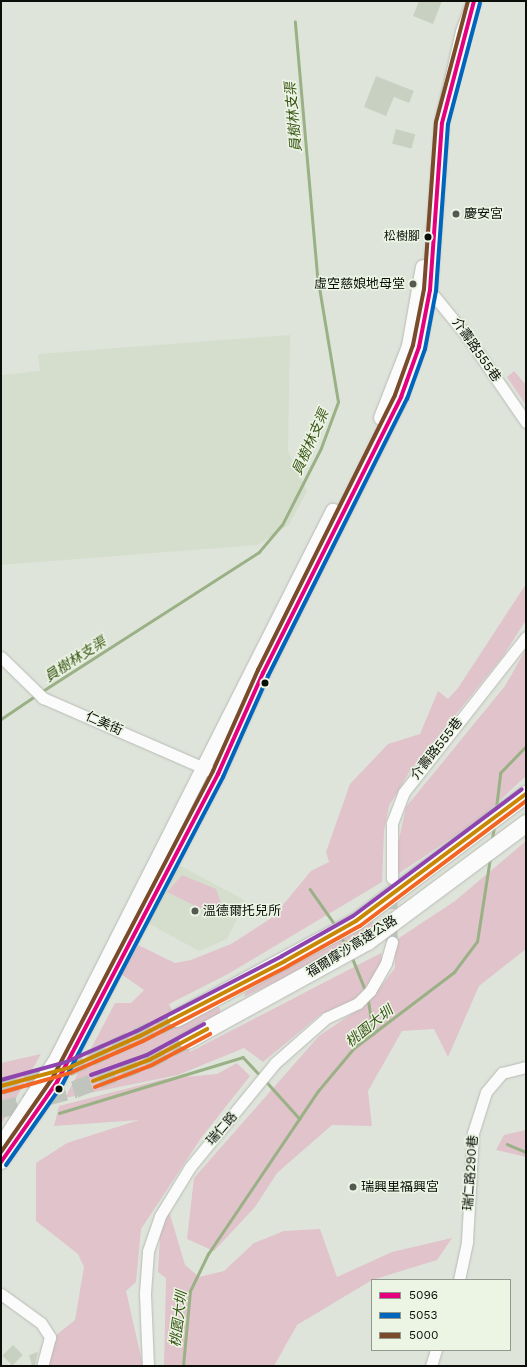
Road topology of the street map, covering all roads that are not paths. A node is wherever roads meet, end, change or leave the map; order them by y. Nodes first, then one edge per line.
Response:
1 (463, 1) edge
2 (474, 1) edge
3 (426, 286) junction
4 (526, 422) edge
5 (526, 637) edge
6 (2, 662) edge
7 (204, 766) junction
8 (218, 774) junction
9 (524, 796) edge
10 (523, 826) edge
11 (392, 878) tunnel mouth
12 (392, 942) tunnel mouth
13 (226, 993) junction
14 (235, 1014) junction
15 (176, 1018) tunnel mouth
16 (187, 1040) tunnel mouth
17 (526, 1067) edge
18 (7, 1138) edge
19 (1, 1162) edge
20 (459, 1279) edge
21 (1, 1294) edge
22 (436, 1351) edge
23 (42, 1366) edge
24 (148, 1366) edge
25 (431, 1366) edge

1 - 3 main road
2 - 3 main road
3 - 4 street, 介壽路555巷
3 - 7 main road
3 - 8 main road
5 - 11 street, 介壽路555巷
6 - 7 street, 仁美街
7 - 8 street, 仁美街
7 - 18 main road
8 - 18 main road
9 - 13 highway, 福爾摩沙高速公路
10 - 14 highway, 福爾摩沙高速公路
12 - 24 street, 瑞仁路
13 - 14 highway
13 - 15 highway, 福爾摩沙高速公路
14 - 16 highway, 福爾摩沙高速公路
17 - 20 street, 瑞仁路290巷
18 - 19 main road
21 - 23 street
22 - 25 street

